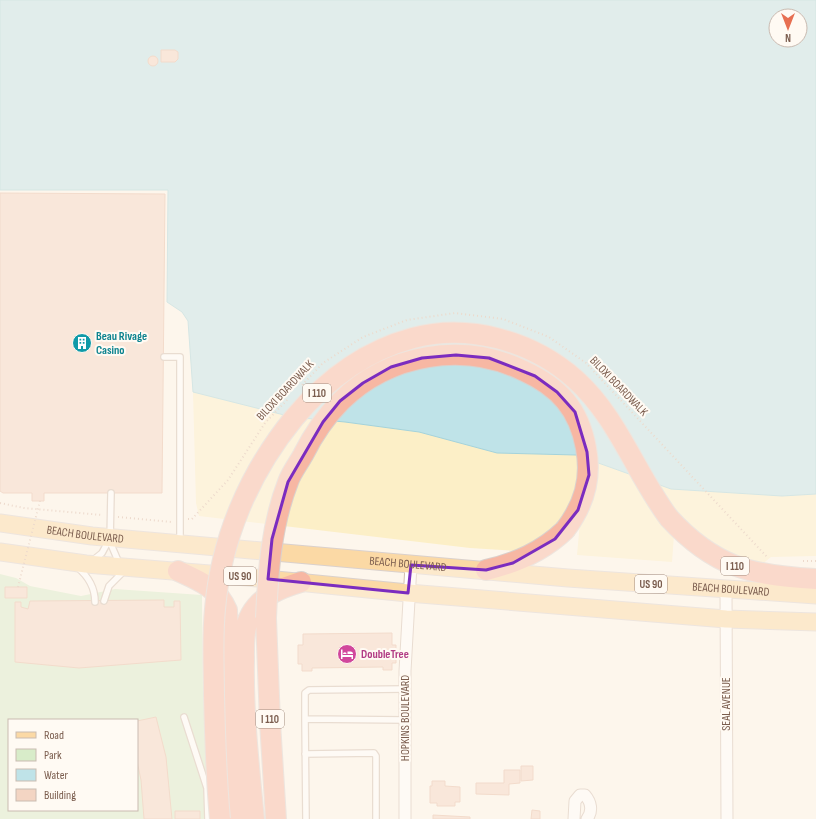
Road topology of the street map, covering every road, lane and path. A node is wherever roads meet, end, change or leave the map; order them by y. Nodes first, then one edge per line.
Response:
1 (164, 357) dead end
2 (296, 390) dead end
3 (291, 396) dead end
4 (111, 493) dead end
5 (215, 493) dead end
6 (40, 501) dead end
7 (0, 523) edge
8 (109, 538) junction
9 (180, 544) junction
10 (0, 552) edge
11 (771, 561) dead end
12 (69, 562) junction
13 (86, 564) junction
14 (411, 564) junction
15 (126, 567) junction
16 (486, 570) junction
17 (178, 571) junction
18 (816, 579) edge
19 (301, 582) junction
20 (18, 587) dead end
21 (726, 590) junction
22 (408, 593) junction
23 (816, 595) edge
24 (104, 601) dead end
25 (95, 602) dead end
26 (726, 619) junction
27 (816, 622) edge
28 (405, 690) junction
29 (184, 717) dead end
30 (305, 719) junction
31 (405, 720) junction
32 (306, 754) junction
33 (208, 819) edge
34 (220, 819) edge
35 (238, 819) edge
36 (254, 819) edge
37 (276, 819) edge
38 (306, 819) edge
39 (376, 819) edge
40 (405, 819) edge
41 (574, 819) edge
42 (587, 819) edge
43 (727, 819) edge

1 - 9 lane
2 - 11 path, BILOXI BOARDWALK
3 - 5 path, BILOXI BOARDWALK
4 - 8 lane
6 - 20 path, bridge
7 - 8 main road, BEACH BOULEVARD / US 90
8 - 9 main road, BEACH BOULEVARD / US 90
8 - 13 lane
8 - 15 lane
9 - 14 main road, BEACH BOULEVARD / US 90
10 - 12 main road, US 90
12 - 13 main road, US 90
12 - 25 lane
13 - 15 main road, US 90
14 - 16 main road, BEACH BOULEVARD / US 90
14 - 22 street, HOPKINS BOULEVARD
15 - 17 main road, US 90
15 - 24 lane
16 - 21 main road, BEACH BOULEVARD / US 90
16 - 37 highway, I 110, bridge
17 - 19 main road, US 90
17 - 35 highway
18 - 34 highway, I 110, bridge
19 - 22 main road, US 90
19 - 36 highway
21 - 23 main road, BEACH BOULEVARD / US 90
21 - 26 street, SEAL AVENUE
22 - 26 main road, US 90
22 - 28 street, HOPKINS BOULEVARD
26 - 27 main road, US 90
26 - 43 street, SEAL AVENUE
28 - 30 lane
28 - 31 street, HOPKINS BOULEVARD
29 - 33 lane
30 - 31 lane
30 - 32 lane
31 - 40 street, HOPKINS BOULEVARD
32 - 38 lane
32 - 39 lane
41 - 42 street

